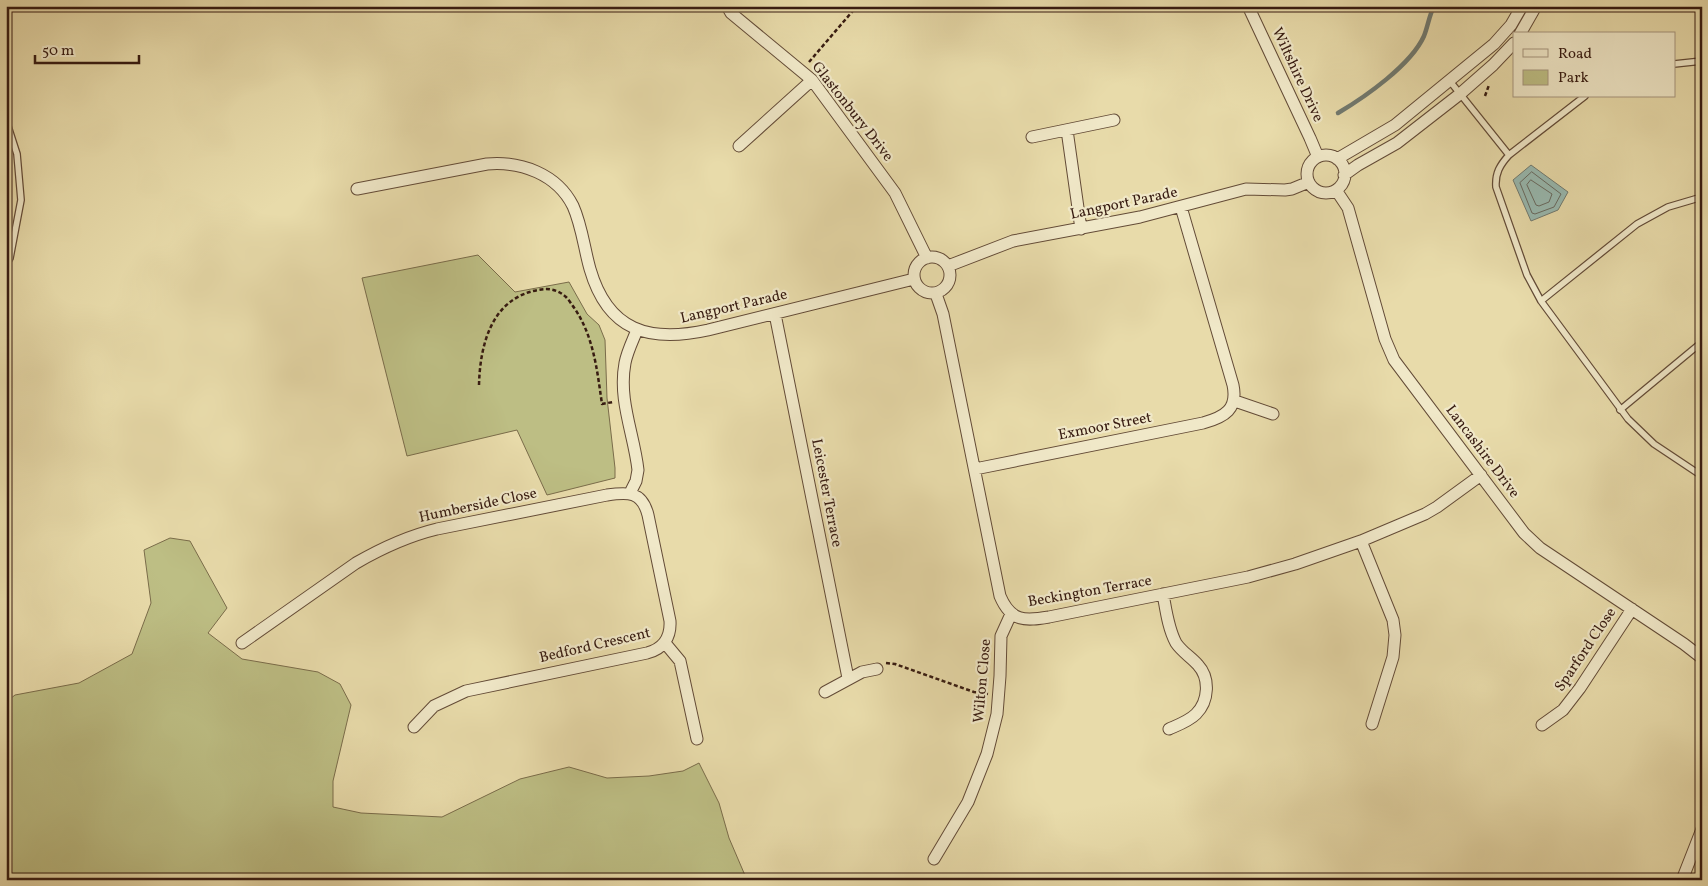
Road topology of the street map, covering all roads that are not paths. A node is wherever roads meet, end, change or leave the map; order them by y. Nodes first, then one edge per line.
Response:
1 (727, 6) edge
2 (1248, 6) edge
3 (1522, 6) edge
4 (1536, 6) edge
5 (1521, 32) edge
6 (1513, 44) edge
7 (1702, 61) edge
8 (1676, 64) edge
9 (812, 80) junction
10 (1449, 80) junction
11 (1460, 94) junction
12 (1582, 98) edge
13 (6, 120) edge
14 (1114, 120) dead end
15 (1067, 130) junction
16 (1032, 137) dead end
17 (739, 146) dead end
18 (1510, 155) junction
19 (1318, 157) junction
20 (1337, 159) junction
21 (1344, 175) junction
22 (1309, 182) junction
23 (357, 189) dead end
24 (1336, 190) junction
25 (1702, 197) edge
26 (1181, 207) junction
27 (1081, 229) junction
28 (926, 258) junction
29 (6, 265) edge
30 (948, 266) junction
31 (914, 279) junction
32 (936, 294) junction
33 (1541, 301) junction
34 (775, 314) junction
35 (637, 330) junction
36 (1702, 342) edge
37 (1235, 402) junction
38 (1620, 410) junction
39 (1272, 414) dead end
40 (975, 469) junction
41 (1481, 475) junction
42 (1702, 476) edge
43 (630, 493) junction
44 (1361, 541) junction
45 (1163, 594) junction
46 (1632, 609) junction
47 (1011, 614) junction
48 (242, 643) dead end
49 (665, 643) junction
50 (1702, 658) edge
51 (876, 669) road end
52 (848, 678) junction
53 (825, 692) dead end
54 (1372, 724) dead end
55 (1542, 725) dead end
56 (414, 727) dead end
57 (1169, 729) dead end
58 (697, 739) dead end
59 (1702, 829) edge
60 (934, 859) dead end
61 (1682, 880) edge

1 - 9 street, Glastonbury Drive
2 - 19 street, Wiltshire Drive
3 - 10 street
4 - 5 street
6 - 11 street
7 - 8 lane
9 - 17 street
9 - 28 street, Glastonbury Drive
10 - 11 lane
10 - 20 street
11 - 18 lane
11 - 21 street
12 - 18 lane
13 - 29 lane
14 - 15 street
15 - 16 street
15 - 27 street
18 - 33 lane
19 - 20 street
19 - 22 street
20 - 21 street
21 - 24 street
22 - 24 street
22 - 26 street, Langport Parade
23 - 35 street, Langport Parade
24 - 41 street, Lancashire Drive
25 - 33 lane
26 - 27 street, Langport Parade
26 - 37 street
27 - 30 street, Langport Parade
28 - 30 street
28 - 31 street
30 - 32 street
31 - 32 street
31 - 34 street, Langport Parade
32 - 40 street, Beckington Terrace
33 - 38 lane
34 - 35 street, Langport Parade
34 - 52 street, Leicester Terrace
35 - 43 street
36 - 38 lane
37 - 39 street
37 - 40 street, Exmoor Street
38 - 42 lane
40 - 47 street, Beckington Terrace
41 - 44 street, Beckington Terrace
41 - 46 street, Lancashire Drive
43 - 48 street, Humberside Close
43 - 49 street, Bedford Crescent
44 - 45 street, Beckington Terrace
44 - 54 street
45 - 47 street, Beckington Terrace
45 - 57 street
46 - 50 street, Lancashire Drive
46 - 55 street, Sparford Close
47 - 60 street, Wilton Close
49 - 56 street, Bedford Crescent
49 - 58 street
51 - 52 street
52 - 53 street
59 - 61 street

